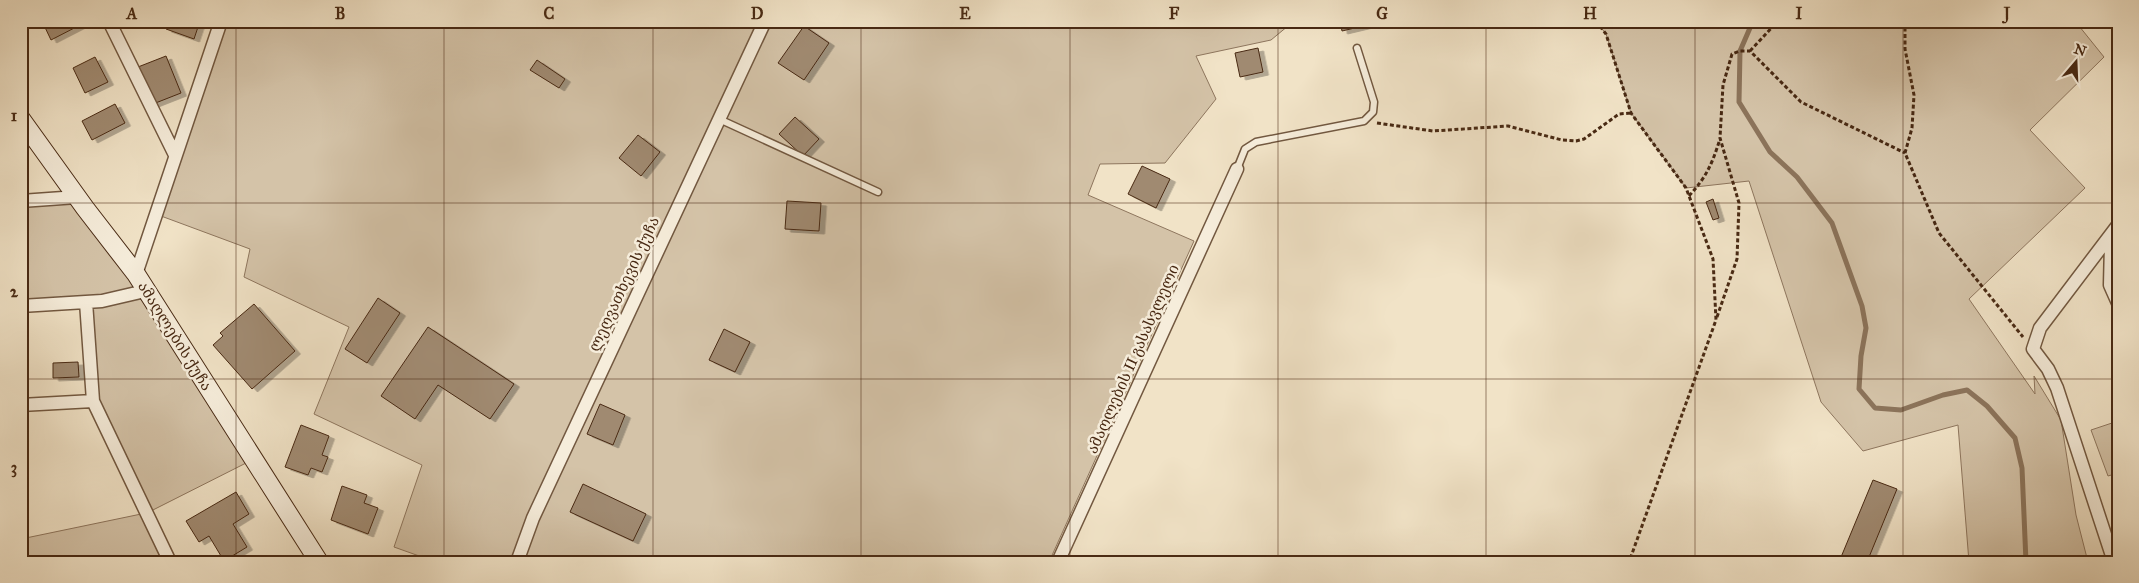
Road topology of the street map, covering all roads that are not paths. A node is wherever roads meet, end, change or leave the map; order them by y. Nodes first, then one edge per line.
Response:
1 (109, 21) edge
2 (221, 21) edge
3 (765, 21) edge
4 (1357, 48) dead end
5 (719, 120) junction
6 (24, 128) edge
7 (175, 154) junction
8 (1237, 169) joint
9 (878, 192) dead end
10 (77, 197) junction
11 (21, 201) edge
12 (2118, 226) edge
13 (136, 274) junction
14 (145, 291) junction
15 (86, 302) junction
16 (2118, 303) edge
17 (21, 306) edge
18 (93, 401) junction
19 (21, 405) edge
20 (170, 562) edge
21 (319, 562) edge
22 (517, 562) edge
23 (1058, 562) edge
24 (2114, 562) edge

1 - 7 street
2 - 7 street
3 - 5 street, ლეღვათხევის ქუჩა
4 - 8 lane
5 - 9 lane
5 - 22 street, ლეღვათხევის ქუჩა
6 - 10 street, ამაღლების ქუჩა
7 - 13 street
8 - 23 street, ამაღლების II გასასვლელი
10 - 11 street
10 - 13 street, ამაღლების ქუჩა
12 - 16 street
12 - 24 street
13 - 14 street, ამაღლების ქუჩა
14 - 15 street
14 - 21 street, ამაღლების ქუჩა
15 - 17 street
15 - 18 street
18 - 19 street
18 - 20 street

